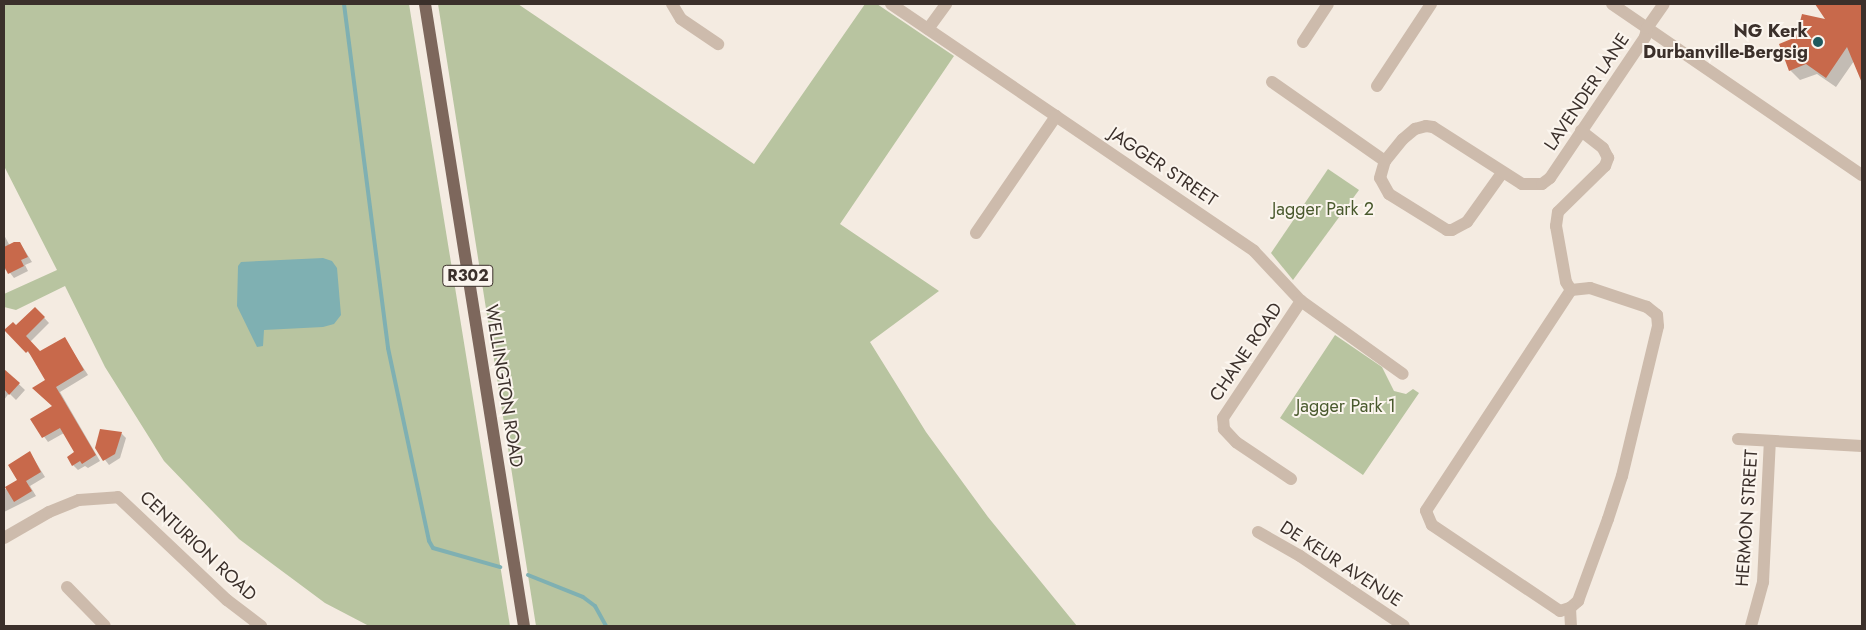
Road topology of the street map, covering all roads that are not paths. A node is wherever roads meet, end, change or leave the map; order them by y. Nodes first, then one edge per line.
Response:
1 (425, 4) edge
2 (672, 4) edge
3 (891, 4) edge
4 (946, 4) edge
5 (1328, 4) edge
6 (1431, 4) edge
7 (1612, 4) edge
8 (1664, 4) edge
9 (1647, 28) junction
10 (928, 29) junction
11 (1303, 42) dead end
12 (718, 44) dead end
13 (1272, 82) dead end
14 (1377, 86) dead end
15 (1056, 116) junction
16 (1581, 131) junction
17 (1385, 161) junction
18 (1502, 173) junction
19 (1862, 175) edge
20 (976, 233) dead end
21 (1571, 290) junction
22 (1301, 301) junction
23 (1403, 374) dead end
24 (1738, 439) dead end
25 (1770, 441) junction
26 (1862, 446) edge
27 (1291, 479) dead end
28 (1258, 532) dead end
29 (4, 538) edge
30 (67, 588) dead end
31 (1570, 608) junction
32 (105, 626) edge
33 (262, 626) edge
34 (524, 626) edge
35 (1404, 626) edge
36 (1571, 626) edge
37 (1751, 626) edge

1 - 34 main road, WELLINGTON ROAD / R302
2 - 12 street
3 - 10 street, JAGGER STREET
4 - 10 street
5 - 11 street
6 - 14 street
7 - 9 street
8 - 9 street, LAVENDER LANE
9 - 16 street, LAVENDER LANE
9 - 19 street
10 - 15 street, JAGGER STREET
13 - 17 street
15 - 20 street
15 - 22 street, JAGGER STREET
16 - 18 street, LAVENDER LANE
16 - 21 street
17 - 18 street
17 - 18 street
21 - 31 street
21 - 31 street
22 - 23 street, JAGGER STREET
22 - 27 street, CHANE ROAD
24 - 25 street
25 - 26 street
25 - 37 street, HERMON STREET
28 - 35 street, DE KEUR AVENUE
29 - 33 street, CENTURION ROAD
30 - 32 street
31 - 36 street

